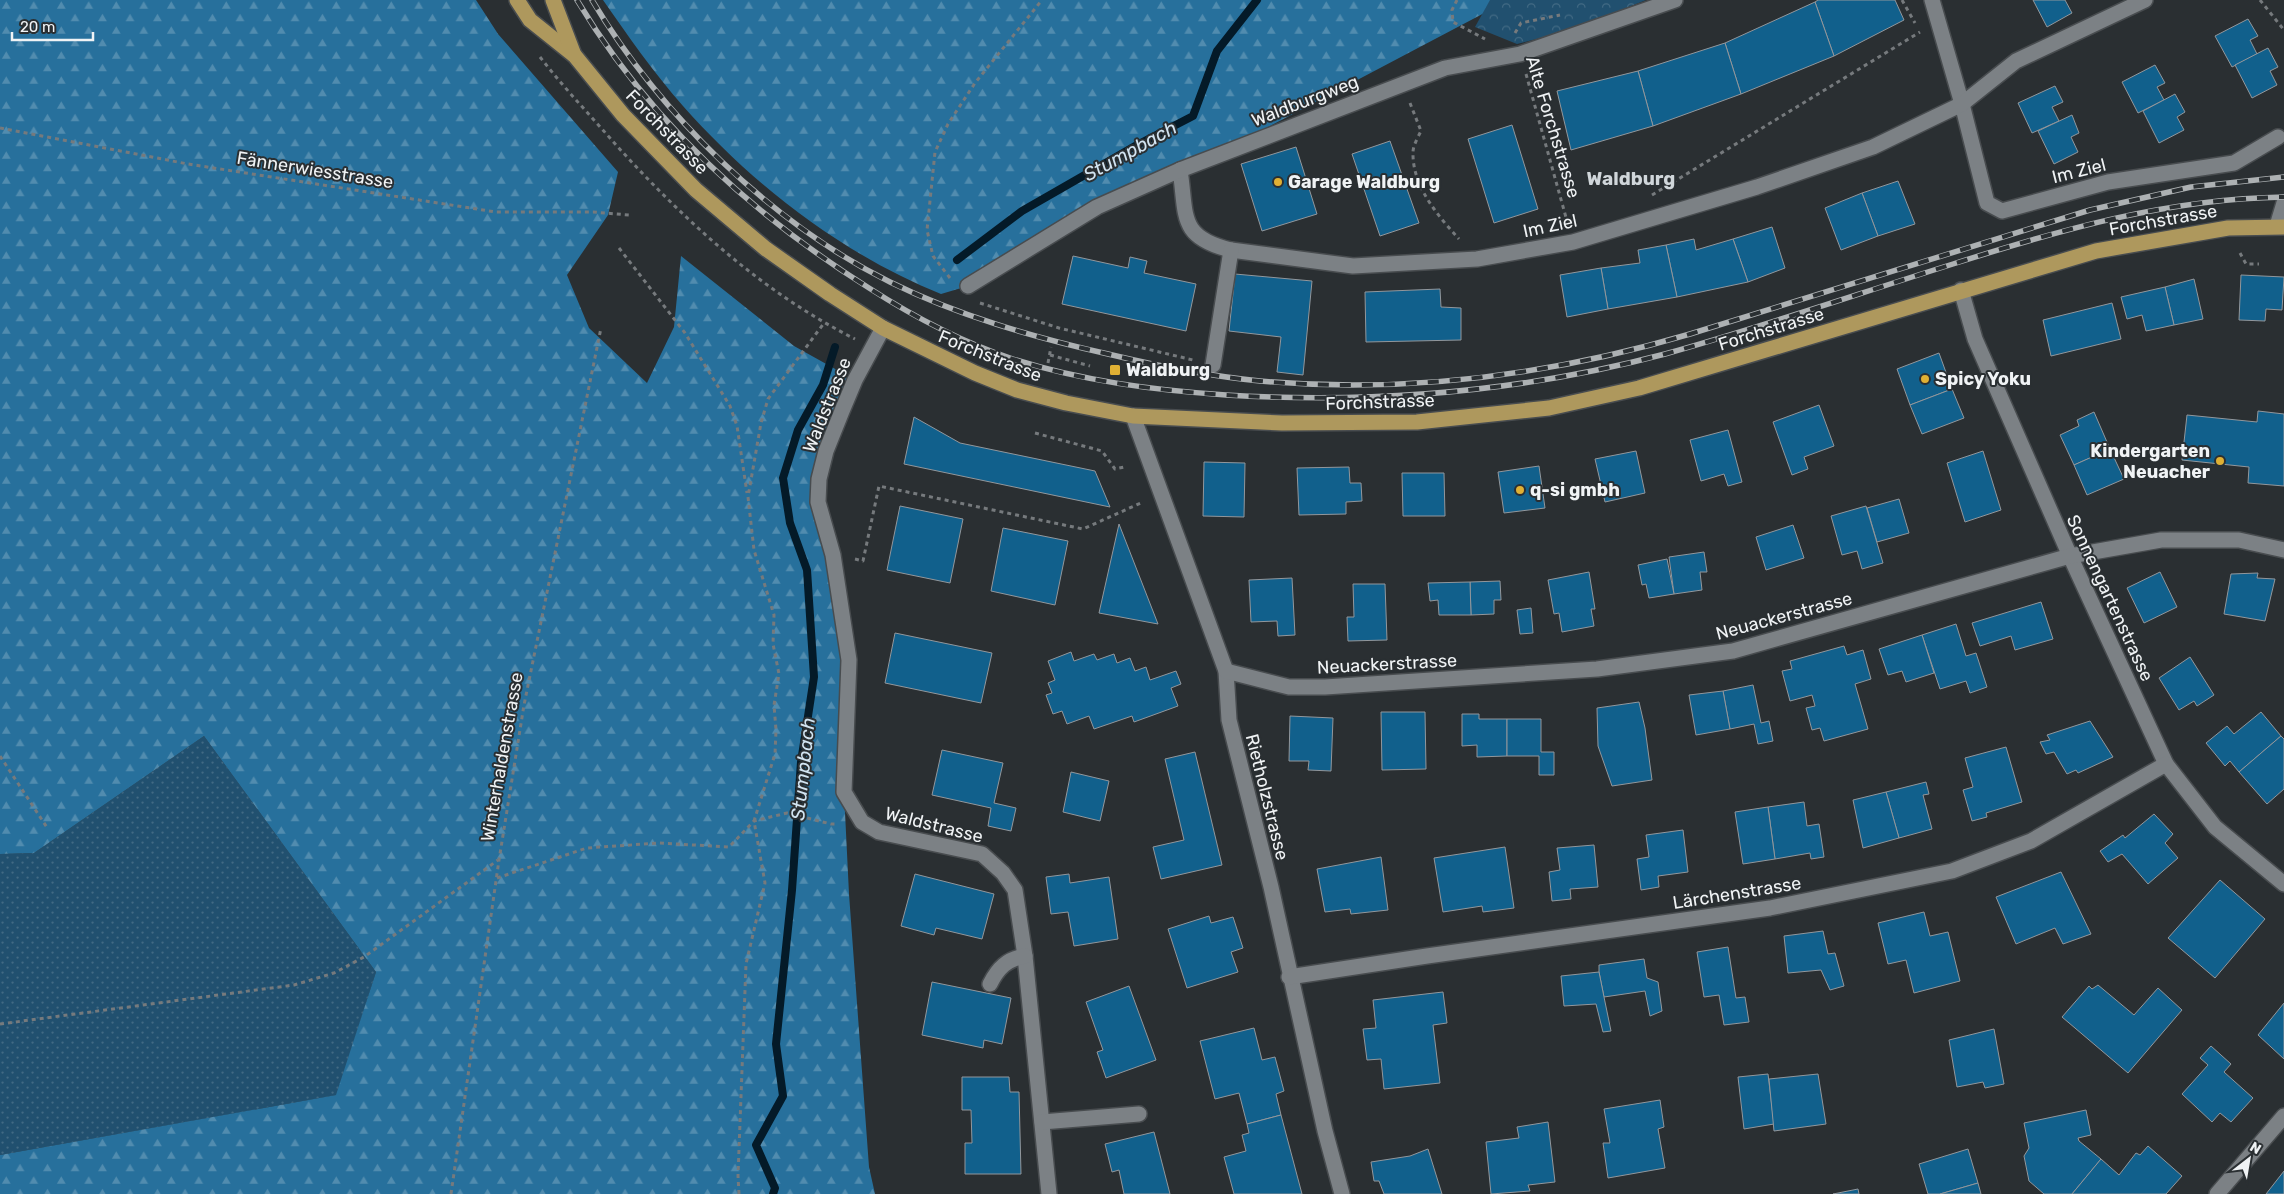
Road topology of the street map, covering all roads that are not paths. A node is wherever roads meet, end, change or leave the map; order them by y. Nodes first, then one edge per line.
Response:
1 (517, 0) edge
2 (553, 0) edge
3 (1675, 0) edge
4 (1932, 0) edge
5 (2145, 0) edge
6 (575, 56) junction
7 (1962, 104) junction
8 (2278, 138) dead end
9 (1180, 170) junction
10 (2284, 203) edge
11 (2280, 226) edge
12 (1231, 250) junction
13 (968, 286) road end
14 (1961, 290) junction
15 (883, 328) junction
16 (1213, 364) road end
17 (1132, 416) junction
18 (2284, 550) edge
19 (2070, 556) junction
20 (1226, 671) junction
21 (2166, 764) junction
22 (2284, 884) edge
23 (1025, 956) junction
24 (1289, 978) junction
25 (990, 984) dead end
26 (1139, 1114) dead end
27 (2284, 1116) edge
28 (1042, 1122) junction
29 (2225, 1192) edge
30 (1049, 1194) edge
31 (1342, 1194) edge

1 - 6 main road, Forchstrasse
2 - 6 main road, Forchstrasse
3 - 9 street, Waldburgweg
4 - 7 street, Im Ziel
5 - 7 street, Im Ziel
6 - 15 main road, Forchstrasse
7 - 8 street, Im Ziel
7 - 12 street, Im Ziel
9 - 12 street, Im Ziel
9 - 13 street, Waldburgweg
10 - 11 street
11 - 14 main road, Forchstrasse
12 - 16 street
14 - 17 main road, Forchstrasse
14 - 19 street, Sonnengartenstrasse
15 - 17 main road, Forchstrasse
15 - 23 street, Waldstrasse
17 - 20 street, Rietholzstrasse
18 - 19 street, Neuackerstrasse
19 - 20 street, Neuackerstrasse
19 - 21 street, Sonnengartenstrasse
20 - 24 street, Rietholzstrasse
21 - 22 street, Sonnengartenstrasse
21 - 24 street, Lärchenstrasse
23 - 25 street
23 - 28 street, Waldstrasse
24 - 31 street, Rietholzstrasse
26 - 28 street
27 - 29 street
28 - 30 street, Waldstrasse

